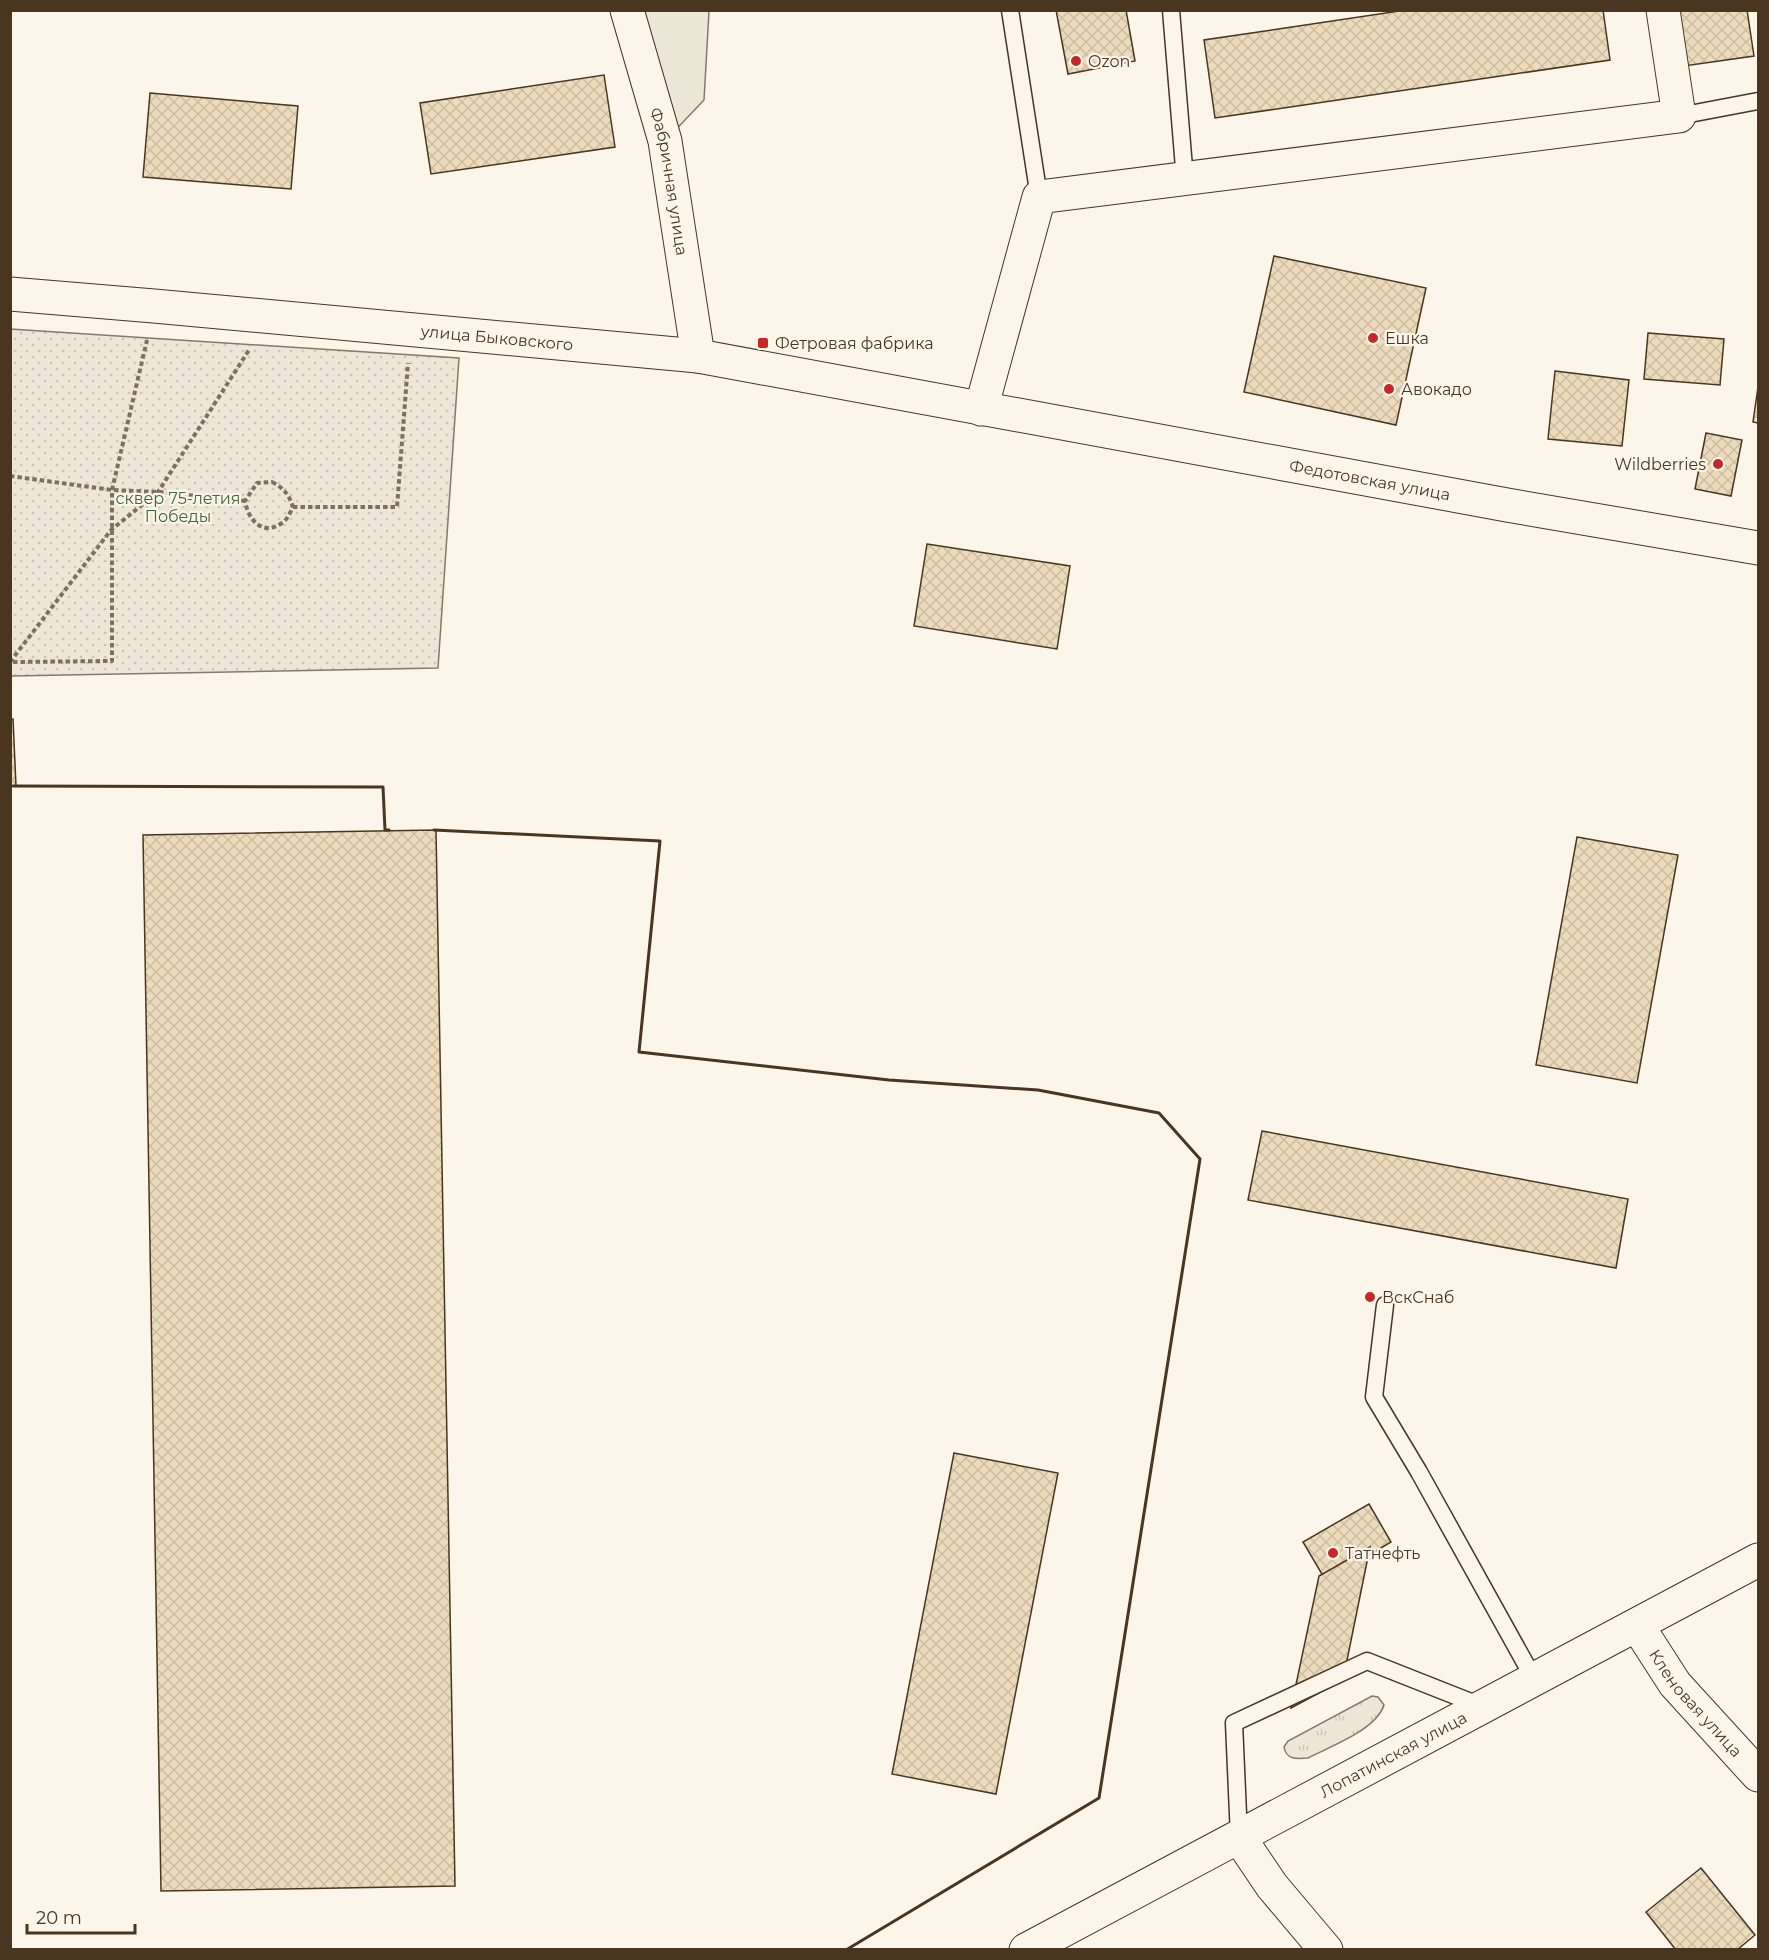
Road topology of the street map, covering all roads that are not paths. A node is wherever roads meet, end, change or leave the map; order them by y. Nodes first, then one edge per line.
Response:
1 (627, 10) edge
2 (1010, 10) edge
3 (1171, 10) edge
4 (1663, 10) edge
5 (1758, 101) edge
6 (1679, 116) junction
7 (1185, 180) junction
8 (1039, 197) junction
9 (10, 294) edge
10 (698, 357) junction
11 (981, 408) junction
12 (1758, 548) edge
13 (1386, 1305) dead end
14 (1758, 1560) edge
15 (1637, 1625) junction
16 (1534, 1679) junction
17 (1481, 1706) junction
18 (1758, 1775) edge
19 (1239, 1837) junction
20 (1026, 1950) edge
21 (1326, 1950) edge

1 - 10 street, Фабричная улица
2 - 8 lane
3 - 7 lane
4 - 6 street
5 - 6 lane
6 - 7 street
7 - 8 street
8 - 11 street
9 - 10 street, улица Быковского
10 - 11 street, улица Быковского
11 - 12 street, Федотовская улица
13 - 16 lane
14 - 15 street, Лопатинская улица
15 - 16 street, Лопатинская улица
15 - 18 street, Кленовая улица
16 - 17 street, Лопатинская улица
17 - 19 street, Лопатинская улица
17 - 19 lane
19 - 20 street, Лопатинская улица
19 - 21 street

